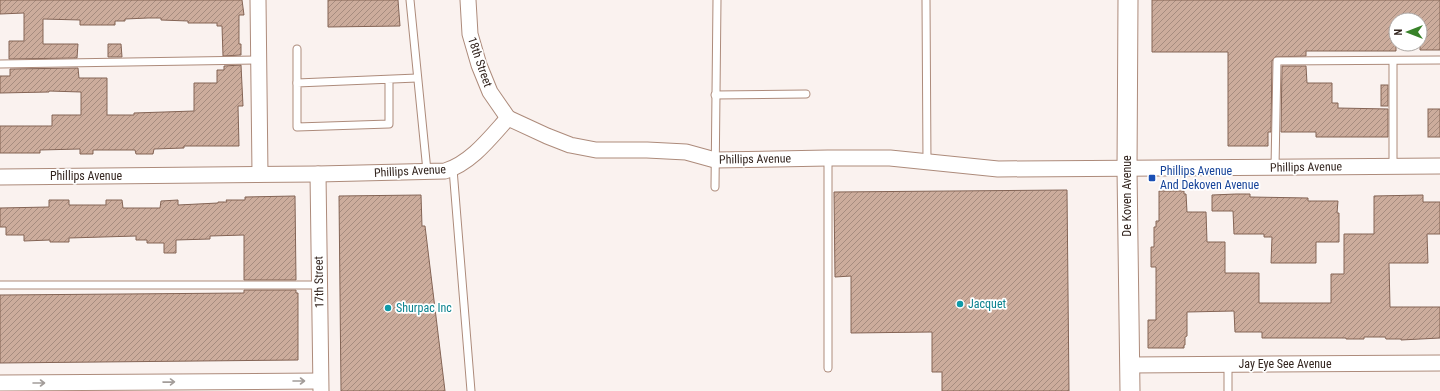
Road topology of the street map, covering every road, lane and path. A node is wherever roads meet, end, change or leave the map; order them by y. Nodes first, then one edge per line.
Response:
1 (258, 0) edge
2 (410, 0) edge
3 (468, 0) edge
4 (717, 0) edge
5 (926, 0) edge
6 (1128, 0) edge
7 (296, 49) dead end
8 (258, 60) junction
9 (1440, 60) edge
10 (1393, 61) junction
11 (0, 64) edge
12 (417, 78) junction
13 (388, 80) junction
14 (297, 83) junction
15 (806, 94) dead end
16 (715, 95) junction
17 (508, 118) junction
18 (828, 158) junction
19 (715, 160) junction
20 (926, 162) junction
21 (1393, 166) junction
22 (1440, 166) edge
23 (1275, 167) junction
24 (453, 168) junction
25 (1127, 168) junction
26 (427, 172) junction
27 (260, 174) junction
28 (318, 174) junction
29 (0, 176) edge
30 (715, 188) dead end
31 (320, 285) junction
32 (0, 286) edge
33 (1440, 364) edge
34 (1130, 365) junction
35 (1228, 365) junction
36 (828, 368) dead end
37 (0, 383) edge
38 (321, 386) edge
39 (471, 391) edge
40 (1130, 391) edge
41 (1228, 391) edge

1 - 8 street
2 - 12 lane
3 - 17 street, 18th Street
4 - 16 lane
5 - 20 lane
6 - 25 street, De Koven Avenue
7 - 14 lane
8 - 11 lane
8 - 27 street
9 - 10 lane
10 - 21 lane
10 - 23 lane
12 - 13 lane
12 - 26 lane
13 - 14 lane
13 - 14 lane
15 - 16 lane
16 - 19 lane
17 - 19 street, Phillips Avenue
17 - 24 street, Phillips Avenue
18 - 19 street, Phillips Avenue
18 - 20 street, Phillips Avenue
18 - 36 lane
19 - 30 lane
20 - 25 street, Phillips Avenue
21 - 22 street, Phillips Avenue
21 - 23 street, Phillips Avenue
23 - 25 street, Phillips Avenue
24 - 26 street, Phillips Avenue
24 - 39 lane
25 - 34 street, De Koven Avenue
26 - 28 street, Phillips Avenue
27 - 28 street, Phillips Avenue
27 - 29 street, Phillips Avenue
28 - 31 street, 17th Street
31 - 32 lane
31 - 38 street, 17th Street
33 - 35 street, Jay Eye See Avenue
34 - 35 street, Jay Eye See Avenue
34 - 40 street, De Koven Avenue
35 - 41 lane
37 -> 38 street

